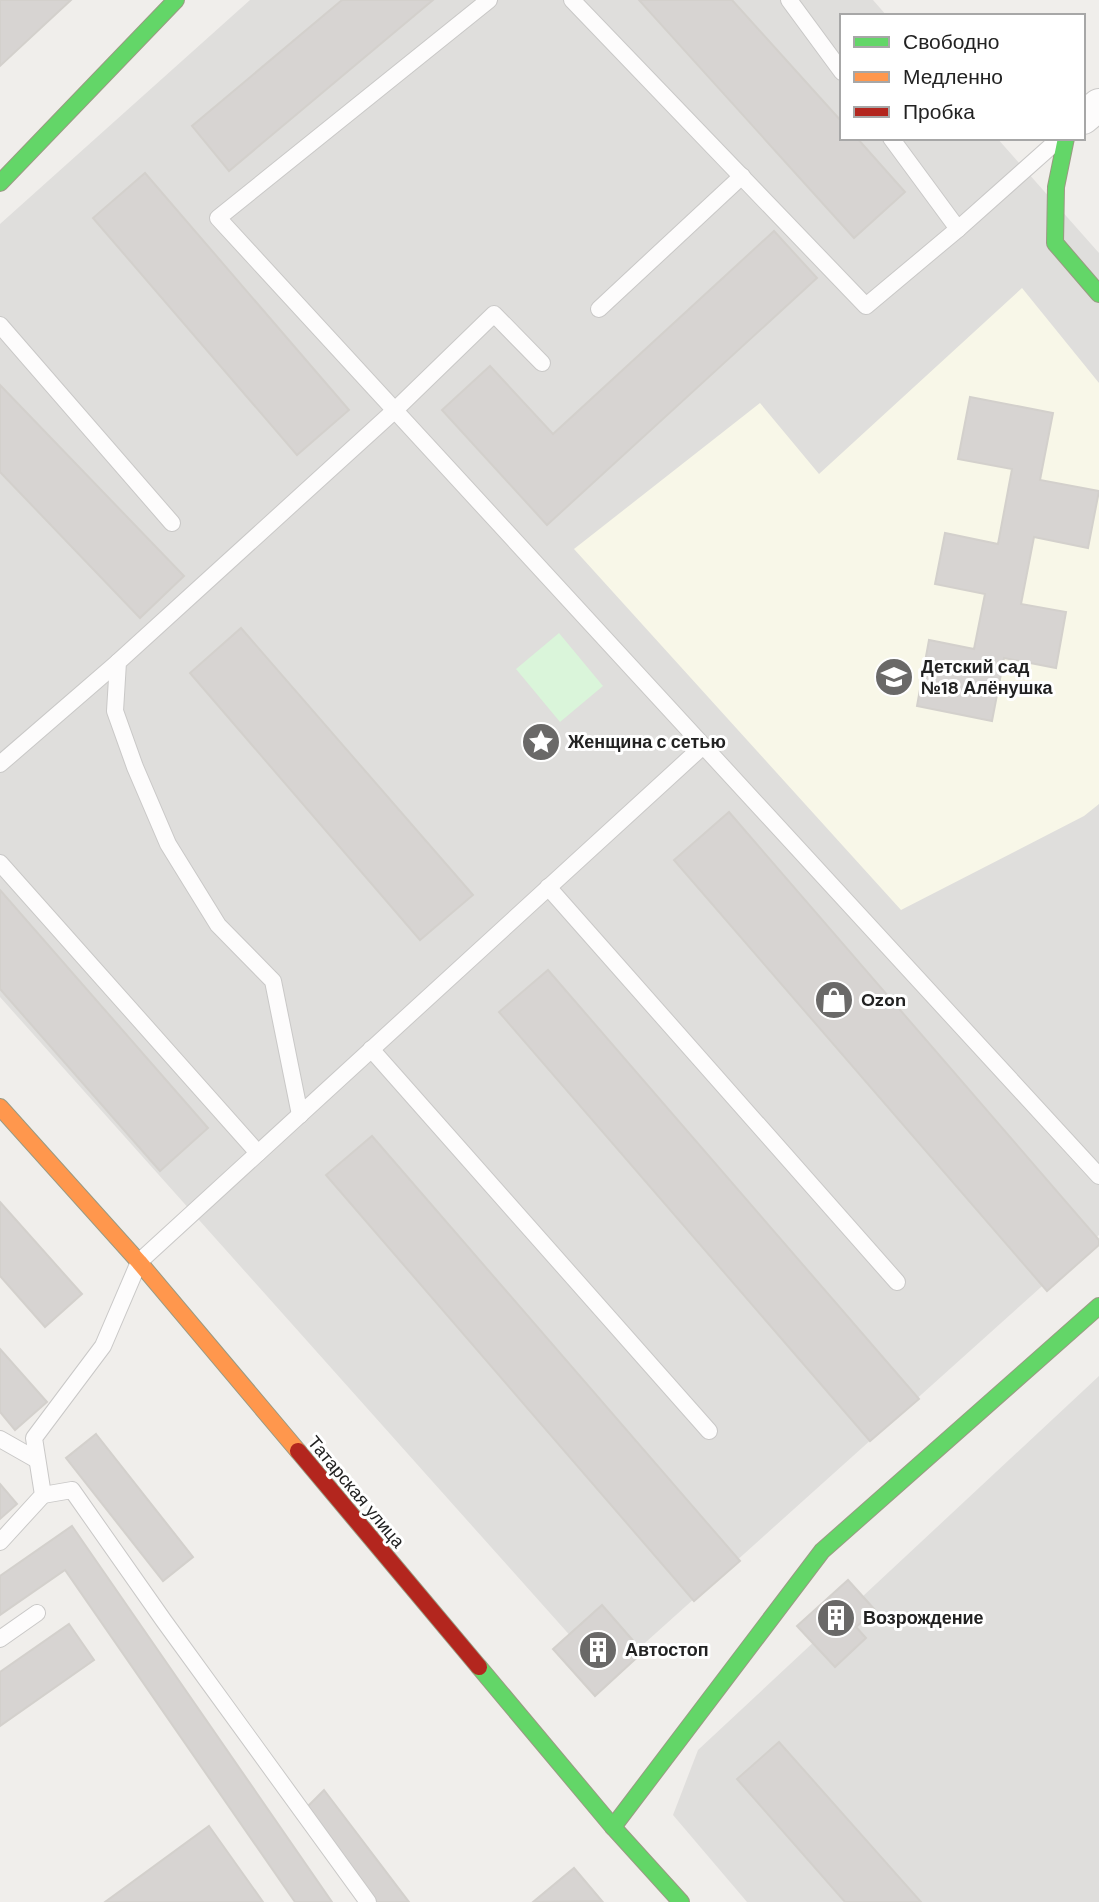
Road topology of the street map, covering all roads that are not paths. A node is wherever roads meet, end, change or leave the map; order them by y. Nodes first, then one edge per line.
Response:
1 (176, 0) edge
2 (489, 0) edge
3 (572, 0) edge
4 (789, 0) edge
5 (840, 69) edge
6 (1099, 104) edge
7 (1085, 116) edge
8 (892, 140) edge
9 (1058, 140) edge
10 (1066, 140) edge
11 (742, 176) junction
12 (0, 183) edge
13 (958, 229) junction
14 (1099, 294) edge
15 (599, 309) dead end
16 (0, 325) edge
17 (542, 363) dead end
18 (394, 411) junction
19 (172, 523) dead end
20 (118, 662) junction
21 (703, 746) junction
22 (0, 764) edge
23 (0, 863) edge
24 (548, 887) junction
25 (371, 1049) junction
26 (0, 1107) edge
27 (300, 1115) junction
28 (258, 1153) junction
29 (1099, 1176) edge
30 (139, 1262) junction
31 (897, 1282) dead end
32 (1099, 1306) edge
33 (709, 1431) dead end
34 (0, 1439) edge
35 (37, 1460) junction
36 (43, 1495) junction
37 (0, 1542) edge
38 (37, 1613) dead end
39 (0, 1639) edge
40 (613, 1827) junction
41 (368, 1902) edge
42 (681, 1902) edge

1 - 12 street
2 - 18 lane
3 - 11 lane
4 - 5 lane
6 - 7 street
8 - 13 lane
9 - 13 lane
10 - 14 street
11 - 13 lane
11 - 15 lane
16 - 19 lane
17 - 18 lane
18 - 20 lane
18 - 21 lane
20 - 22 lane
20 - 27 lane
21 - 24 lane
21 - 29 lane
23 - 28 lane
24 - 25 lane
24 - 31 lane
25 - 27 lane
25 - 33 lane
26 - 30 street, Татарская улица
27 - 28 lane
28 - 30 lane
30 - 35 lane
30 - 40 street, Татарская улица
32 - 40 street
34 - 35 lane
35 - 36 lane
36 - 37 lane
36 - 41 lane
38 - 39 lane
40 - 42 street, Татарская улица

